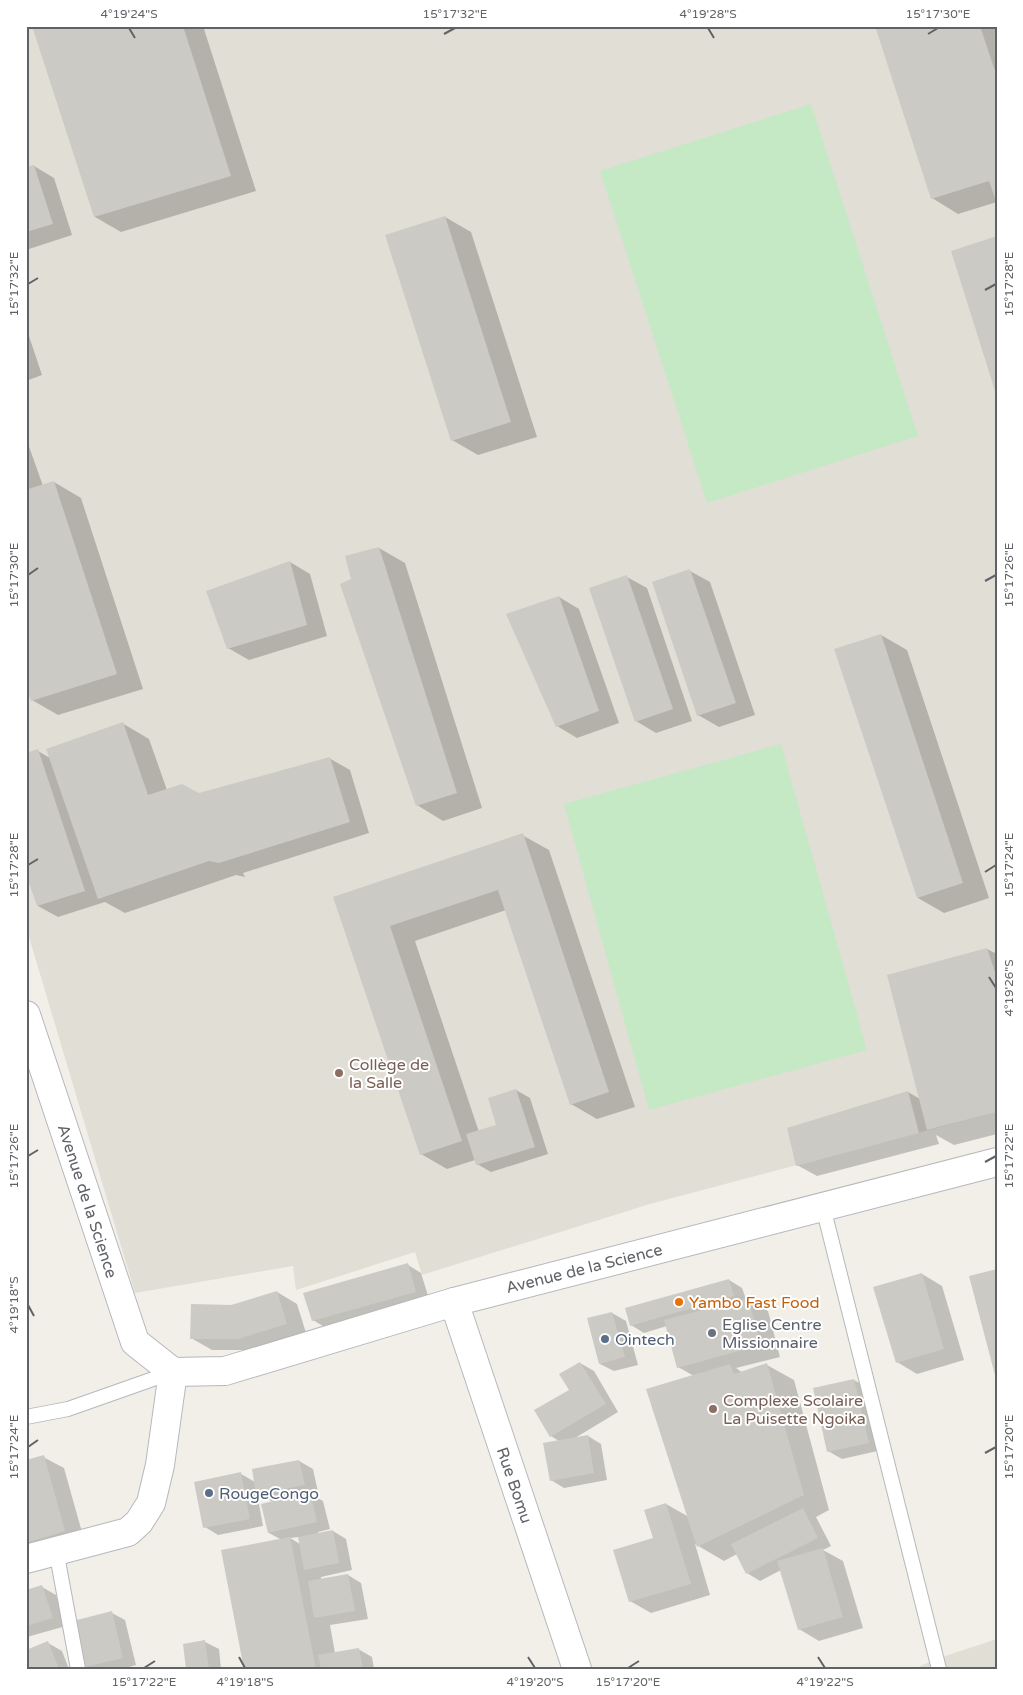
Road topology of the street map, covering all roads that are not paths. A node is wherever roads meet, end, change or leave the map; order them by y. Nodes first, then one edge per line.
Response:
1 (26, 1015) edge
2 (997, 1162) edge
3 (824, 1207) junction
4 (454, 1302) junction
5 (173, 1372) junction
6 (26, 1418) edge
7 (56, 1550) junction
8 (26, 1559) edge
9 (78, 1669) edge
10 (577, 1669) edge
11 (939, 1669) edge

1 - 5 street, Avenue de la Science
2 - 3 street, Avenue de la Science
3 - 4 street, Avenue de la Science
3 - 11 lane
4 - 5 street, Avenue de la Science
4 - 10 street, Rue Bomu
5 - 6 lane
5 - 7 street
7 - 8 street
7 - 9 lane

